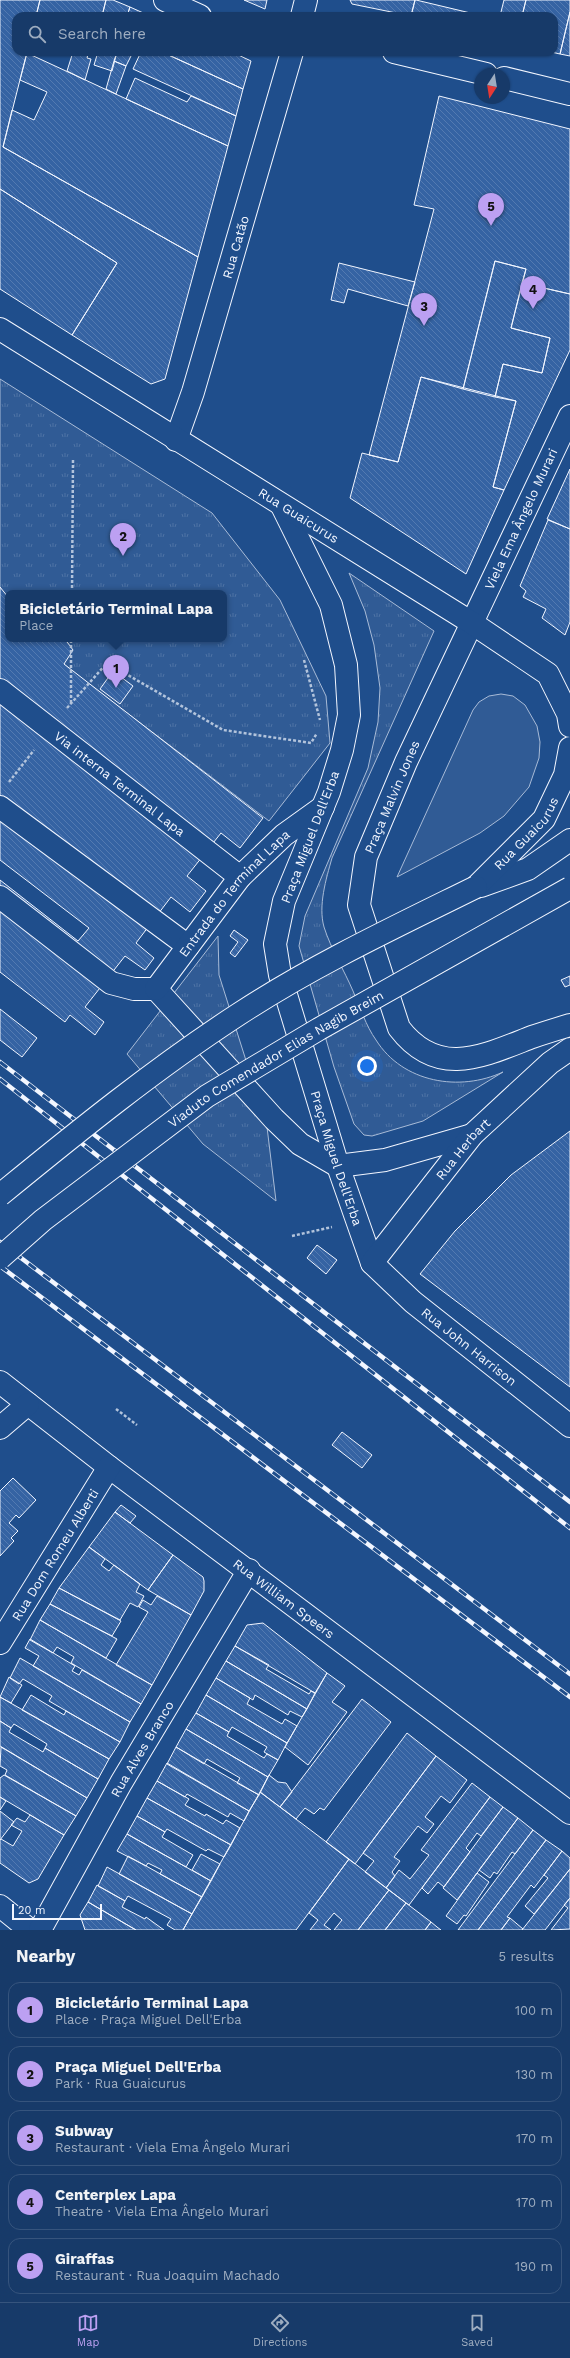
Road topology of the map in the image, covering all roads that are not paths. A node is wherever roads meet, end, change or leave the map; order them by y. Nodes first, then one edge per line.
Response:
1 (165, 0) edge
2 (306, 0) edge
3 (191, 12) edge
4 (303, 12) edge
5 (291, 56) edge
6 (411, 56) edge
7 (474, 71) edge
8 (510, 79) edge
9 (570, 94) edge
10 (0, 329) edge
11 (570, 416) edge
12 (176, 440) junction
13 (282, 506) junction
14 (472, 623) junction
15 (0, 690) edge
16 (570, 726) edge
17 (570, 748) edge
18 (0, 807) edge
19 (323, 807) junction
20 (570, 840) edge
21 (240, 877) junction
22 (476, 888) junction
23 (570, 888) edge
24 (0, 897) edge
25 (188, 946) junction
26 (156, 989) junction
27 (570, 1025) edge
28 (570, 1049) edge
29 (472, 1135) junction
30 (338, 1166) junction
31 (0, 1195) edge
32 (0, 1258) edge
33 (372, 1263) junction
34 (0, 1382) edge
35 (28, 1404) junction
36 (570, 1426) edge
37 (0, 1428) edge
38 (109, 1467) junction
39 (248, 1570) junction
40 (0, 1643) edge
41 (570, 1813) edge
42 (0, 1906) edge
43 (30, 1930) edge
44 (40, 1930) edge

1 - 3 street
2 - 4 street
5 - 12 street, Rua Catão
6 - 7 street
8 - 9 street
10 - 12 street, Rua Guaicurus
11 - 14 street, Viela Ema Ângelo Murari
12 - 13 street, Rua Guaicurus
13 - 14 street, Rua Guaicurus
13 - 19 street, Praça Miguel Dell'Erba
14 - 16 street, Rua Guaicurus
14 - 27 street, Praça Malvin Jones
15 - 21 street, Via interna Terminal Lapa
17 - 22 street, Rua Guaicurus
18 - 25 street
19 - 21 street, Entrada do Terminal Lapa
19 - 30 street, Praça Miguel Dell'Erba
20 - 22 street
21 - 25 street, Entrada do Terminal Lapa
22 - 31 street, bridge
23 - 32 street, Viaduto Comendador Elias Nagib Breim, bridge
24 - 26 street
25 - 26 street, Entrada do Terminal Lapa
26 - 30 street
28 - 29 street, Rua Herbart
29 - 30 street
29 - 33 street, Rua Herbart
30 - 33 street, Praça Miguel Dell'Erba
33 - 36 street, Rua John Harrison
34 - 35 street, Rua William Speers
35 - 37 street
35 - 38 street, Rua William Speers
38 - 39 street, Rua William Speers
38 - 40 street, Rua Dom Romeu Alberti
39 - 41 street, Rua William Speers
39 - 44 street, Rua Alves Branco
42 - 43 street

